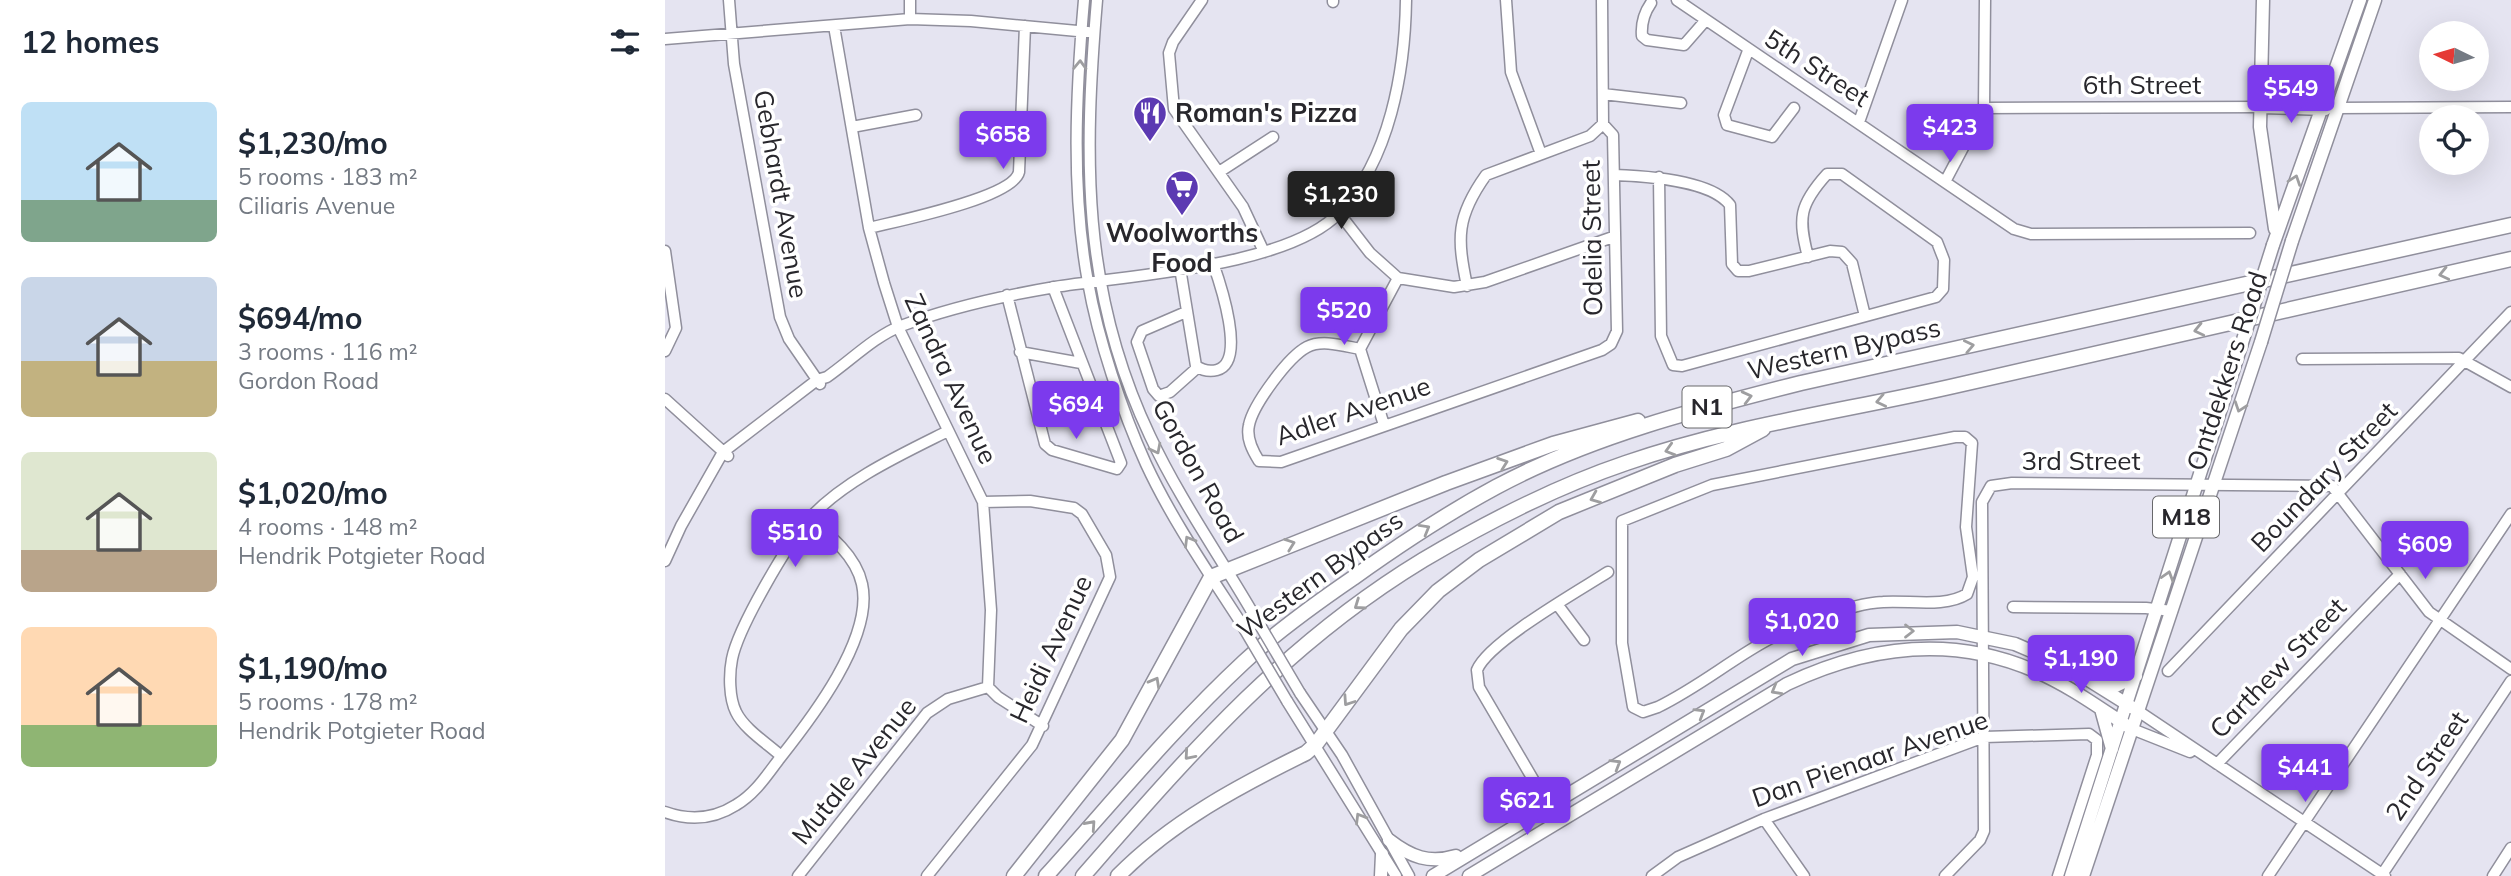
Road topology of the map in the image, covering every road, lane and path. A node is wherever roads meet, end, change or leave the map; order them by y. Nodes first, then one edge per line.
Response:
1 (729, 0) edge
2 (910, 0) edge
3 (1084, 0) edge
4 (1097, 0) edge
5 (1202, 0) edge
6 (1406, 0) edge
7 (1506, 0) edge
8 (1602, 0) edge
9 (1677, 0) edge
10 (1902, 0) edge
11 (1985, 0) edge
12 (2263, 0) edge
13 (2360, 0) edge
14 (2375, 0) edge
15 (1651, 3) dead end
16 (910, 19) junction
17 (1705, 21) junction
18 (834, 26) junction
19 (1025, 26) junction
20 (1081, 32) junction
21 (1094, 32) junction
22 (731, 35) junction
23 (665, 39) edge
24 (1748, 51) junction
25 (1603, 94) junction
26 (1681, 103) dead end
27 (2262, 107) junction
28 (2511, 107) edge
29 (1794, 108) dead end
30 (1984, 108) junction
31 (2337, 108) junction
32 (2320, 109) junction
33 (916, 115) dead end
34 (1859, 122) junction
35 (1603, 124) junction
36 (852, 127) junction
37 (1273, 137) dead end
38 (1541, 154) junction
39 (1219, 172) junction
40 (1614, 175) junction
41 (1659, 177) junction
42 (1946, 180) junction
43 (1339, 213) junction
44 (2511, 225) edge
45 (869, 228) junction
46 (2250, 233) dead end
47 (1613, 237) junction
48 (2274, 242) junction
49 (665, 251) edge
50 (1264, 252) junction
51 (1808, 257) junction
52 (2511, 259) edge
53 (1213, 263) junction
54 (1179, 268) junction
55 (1398, 278) junction
56 (1093, 281) junction
57 (1467, 286) junction
58 (1053, 287) junction
59 (1007, 295) junction
60 (1186, 312) junction
61 (2511, 312) edge
62 (1865, 316) junction
63 (898, 327) junction
64 (1360, 349) junction
65 (1602, 350) joint
66 (665, 351) edge
67 (1020, 352) junction
68 (2302, 359) dead end
69 (2465, 361) junction
70 (1081, 363) junction
71 (1197, 368) junction
72 (822, 381) junction
73 (2511, 387) edge
74 (665, 400) edge
75 (1691, 411) junction
76 (1770, 424) junction
77 (1384, 425) junction
78 (948, 431) junction
79 (729, 452) junction
80 (2214, 483) junction
81 (2196, 484) junction
82 (2340, 494) junction
83 (983, 502) junction
84 (2511, 514) edge
85 (809, 519) junction
86 (1966, 527) junction
87 (1983, 527) junction
88 (665, 561) edge
89 (1227, 569) junction
90 (1608, 572) dead end
91 (2400, 574) junction
92 (1211, 577) junction
93 (1557, 604) junction
94 (2013, 607) dead end
95 (2159, 609) junction
96 (2172, 611) junction
97 (2439, 622) junction
98 (1983, 636) junction
99 (1584, 640) dead end
100 (1983, 655) junction
101 (2066, 666) junction
102 (2511, 669) edge
103 (2168, 671) dead end
104 (2136, 676) junction
105 (2511, 681) edge
106 (988, 687) junction
107 (2133, 708) junction
108 (2101, 709) junction
109 (2127, 725) junction
110 (1043, 726) junction
111 (1328, 732) junction
112 (1984, 737) junction
113 (1316, 744) junction
114 (2112, 749) junction
115 (781, 756) junction
116 (2213, 762) junction
117 (1549, 805) junction
118 (665, 812) edge
119 (1764, 819) junction
120 (1558, 822) junction
121 (2304, 823) junction
122 (1389, 840) junction
123 (1487, 842) junction
124 (2511, 848) edge
125 (1382, 855) junction
126 (2382, 875) edge
127 (799, 876) edge
128 (927, 876) edge
129 (1014, 876) edge
130 (1046, 876) edge
131 (1083, 876) edge
132 (1118, 876) edge
133 (1381, 876) edge
134 (1396, 876) edge
135 (1409, 876) edge
136 (1433, 876) edge
137 (1469, 876) edge
138 (1652, 876) edge
139 (1804, 876) edge
140 (1945, 876) edge
141 (2058, 876) edge
142 (2071, 876) edge
143 (2083, 876) edge
144 (2268, 876) edge
145 (2493, 876) edge

1 - 22 street, Gebhardt Avenue
2 - 16 street
3 - 20 street, Gordon Road
4 - 21 street, Gordon Road
5 - 39 street
6 - 43 street
7 - 38 street
8 - 25 street, Odelia Street
9 - 17 street, 5th Street
10 - 34 street
11 - 30 street
12 - 27 main road
13 - 32 main road, Ontdekkers Road / M18
14 - 31 main road, Ontdekkers Road / M18
15 - 17 street
16 - 18 street
16 - 19 street
17 - 24 street, 5th Street
18 - 22 street
18 - 36 street, Zandra Avenue
19 - 20 street
19 - 45 street
20 - 21 street
56 -> 20 street, Gordon Road
21 - 56 street, Gordon Road
22 - 23 street
22 - 72 street, Gebhardt Avenue
24 - 29 street
24 - 34 street, 5th Street
25 - 26 street
25 - 35 street, Odelia Street
27 - 30 street, 6th Street
27 - 32 main road, 6th Street
27 - 48 main road
28 - 31 street, 6th Street
30 - 42 street
31 - 32 main road, 6th Street
31 -> 80 main road, Ontdekkers Road / M18, bridge
48 -> 32 main road, Ontdekkers Road / M18
33 - 36 street
34 - 42 street, 5th Street
35 - 38 street
35 - 40 street, Odelia Street
36 - 45 street, Zandra Avenue
37 - 39 street
38 - 57 street
39 - 50 street
40 - 41 street
40 - 47 street, Odelia Street
41 - 51 street
41 - 62 street
42 - 46 street, 5th Street
43 - 50 street
43 - 55 street
75 -> 44 highway, Western Bypass / N1
45 - 63 street, Zandra Avenue
47 - 57 street
47 - 65 street, Odelia Street
48 - 81 main road, Ontdekkers Road / M18, bridge
49 - 66 street
50 - 53 street
51 - 62 street
51 - 62 street
52 -> 76 highway, Western Bypass / N1
53 - 54 street
53 - 71 street
54 - 56 street
54 - 60 street
55 - 57 street
55 - 64 street
56 - 58 street
56 -> 89 street, Gordon Road
92 -> 56 street, Gordon Road
58 - 59 street
58 - 70 street
59 - 63 street
59 - 67 street
60 - 71 street
60 - 71 street
61 - 69 street, Boundary Street
63 - 72 street
63 - 78 street, Zandra Avenue
64 - 77 street
64 - 77 street, Adler Avenue
65 - 77 street, Adler Avenue
67 - 70 street
67 - 70 street
68 - 69 street
69 - 73 street
69 - 82 street, Boundary Street
72 - 79 street
74 - 79 street
89 -> 75 highway
130 -> 75 highway, Western Bypass / N1
76 -> 111 highway
76 -> 131 highway, Western Bypass / N1
78 - 83 street, Zandra Avenue
78 - 85 street
79 - 88 street
80 - 81 street, 3rd Street
80 - 82 street, 3rd Street
80 - 96 main road, Ontdekkers Road / M18
81 - 87 street, 3rd Street
95 -> 81 main road, Ontdekkers Road / M18
82 - 91 street
82 - 103 street, Boundary Street
83 - 106 street, Zandra Avenue
83 - 110 street, Heidi Avenue
84 - 97 street
85 - 115 street
85 - 115 street
86 - 86 street
86 - 87 street
87 - 98 street, 3rd Street
89 - 92 highway
89 - 111 street, Gordon Road, bridge
90 - 93 street
91 - 97 street
91 - 116 street, Carthew Street
92 - 113 street, Gordon Road, bridge
129 -> 92 highway
93 - 99 street
93 - 117 street
94 - 95 street
95 - 96 street
95 - 104 main road, Ontdekkers Road / M18
96 - 107 main road, Ontdekkers Road / M18
97 - 102 street
97 - 121 street
98 - 100 street, 3rd Street
98 - 101 main road
117 -> 98 main road
100 - 108 main road
100 - 112 street, 3rd Street
100 -> 120 main road
101 - 104 main road
101 - 107 main road
104 - 107 main road, Ontdekkers Road / M18
105 - 126 street, 2nd Street
106 - 110 street
106 - 127 street, Mutale Avenue
107 - 109 main road, Ontdekkers Road / M18
107 - 116 street
108 - 109 main road
108 - 114 main road
109 - 114 main road, Ontdekkers Road / M18
109 - 116 street
109 - 143 main road, Ontdekkers Road / M18
110 - 128 street, Heidi Avenue
111 - 113 highway
111 - 122 street, Gordon Road
112 - 119 street, Dan Pienaar Avenue
112 - 140 street, 3rd Street
112 - 141 street, Dan Pienaar Avenue
125 -> 113 street, Gordon Road
113 - 132 highway
114 - 142 main road, Ontdekkers Road / M18
115 - 118 street
116 - 121 street
117 - 120 street
117 - 123 main road
119 - 138 street, Dan Pienaar Avenue
119 - 139 street
120 - 137 main road
121 - 126 street
121 - 144 street
122 - 123 main road
122 - 135 street, Gordon Road
123 - 136 main road
124 - 145 street
125 - 133 main road
125 - 134 street, Gordon Road

